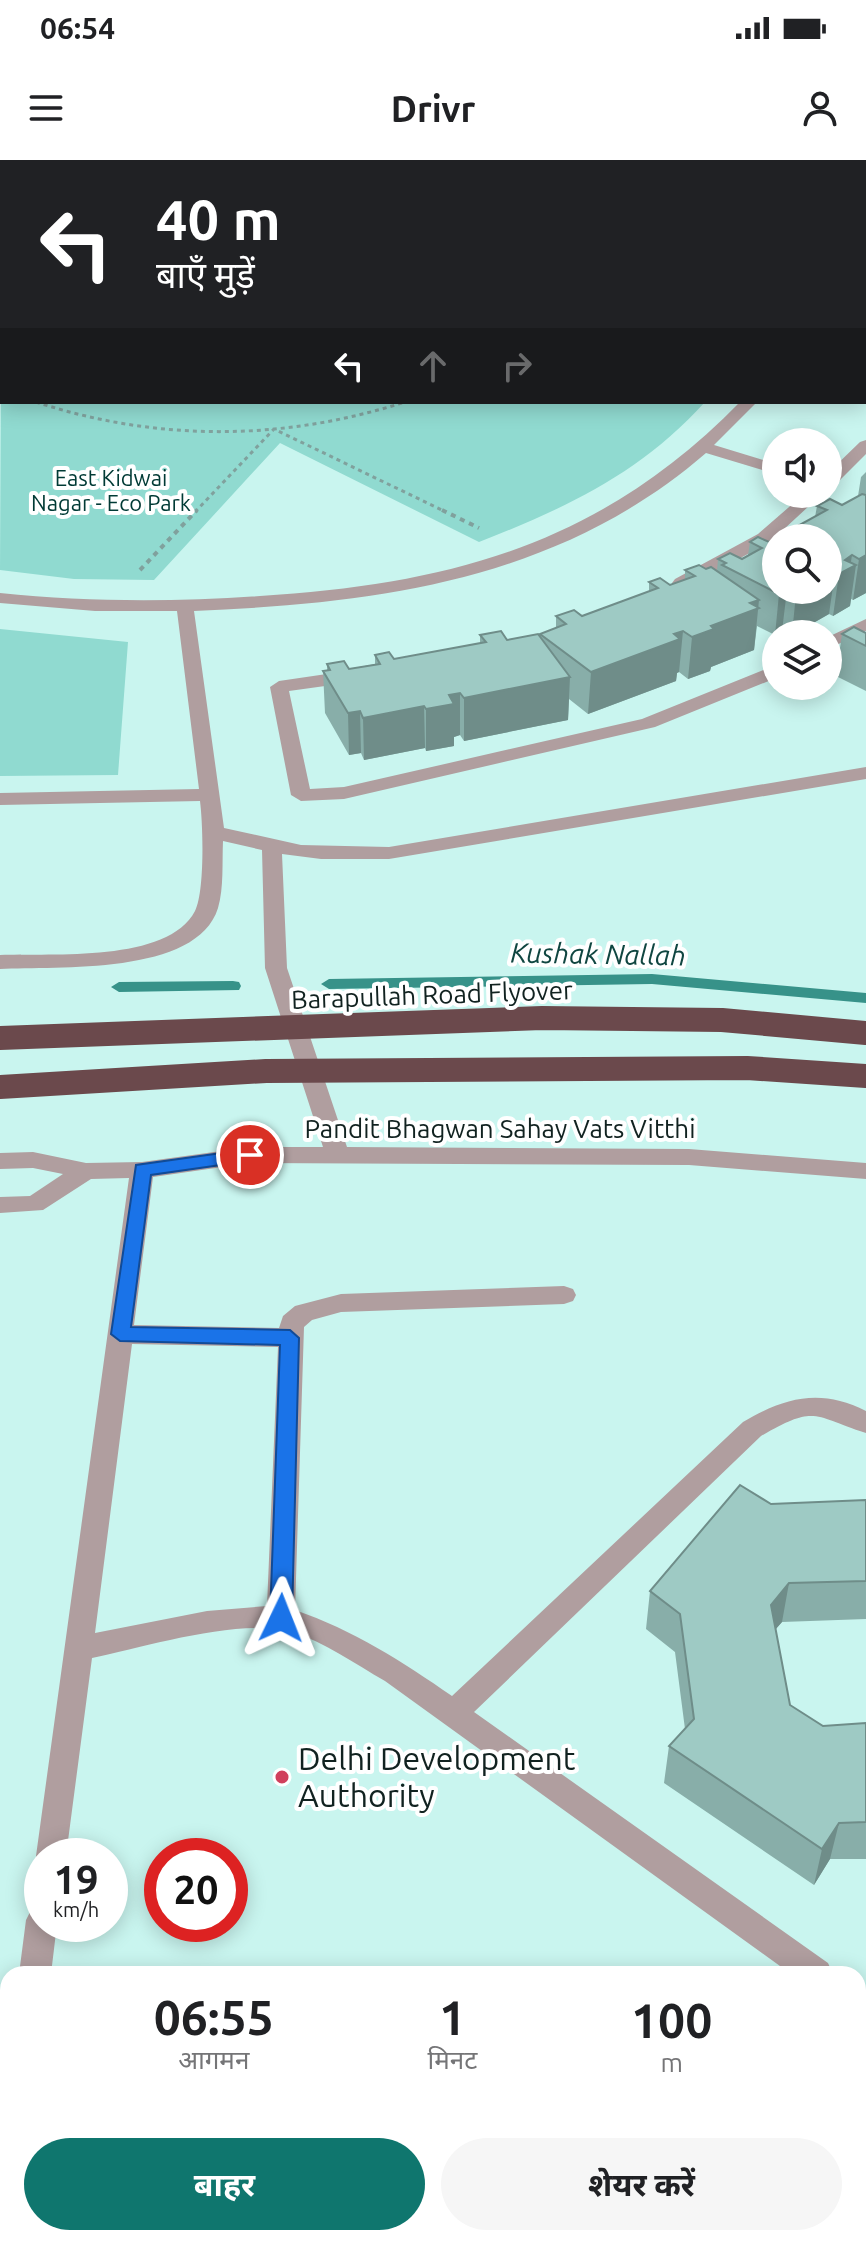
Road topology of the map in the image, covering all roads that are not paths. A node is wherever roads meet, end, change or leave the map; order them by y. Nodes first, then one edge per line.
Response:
1 (747, 404) edge
2 (866, 445) edge
3 (704, 447) junction
4 (762, 465) edge
5 (842, 468) edge
6 (798, 508) edge
7 (662, 593) edge
8 (0, 598) edge
9 (185, 607) junction
10 (866, 624) edge
11 (842, 637) edge
12 (368, 674) edge
13 (762, 677) edge
14 (866, 773) edge
15 (210, 795) junction
16 (0, 799) edge
17 (214, 832) junction
18 (272, 849) junction
19 (0, 962) edge
20 (866, 1033) edge
21 (0, 1038) edge
22 (866, 1076) edge
23 (0, 1087) edge
24 (338, 1156) junction
25 (0, 1161) edge
26 (142, 1170) junction
27 (86, 1171) junction
28 (866, 1171) edge
29 (0, 1205) edge
30 (564, 1295) dead end
31 (120, 1334) junction
32 (290, 1338) junction
33 (866, 1423) edge
34 (281, 1618) junction
35 (79, 1648) junction
36 (453, 1714) junction
37 (53, 1838) edge
38 (39, 1942) edge
39 (36, 1966) edge
40 (806, 1966) edge

1 - 3 street
2 - 5 street
3 - 4 street
3 - 9 street
6 - 7 street
8 - 9 street
9 - 15 street
10 - 11 street
12 - 13 street
14 - 18 street
15 - 16 street
15 - 17 street
17 - 18 street
17 - 19 street
18 - 24 street
20 - 21 highway, Barapullah Road Flyover, bridge
22 - 23 highway, bridge
24 - 26 street, Pandit Bhagwan Sahay Vats Vitthi
24 - 28 street, Pandit Bhagwan Sahay Vats Vitthi
25 - 27 street, Pandit Bhagwan Sahay Vats Vitthi
26 - 27 street, Pandit Bhagwan Sahay Vats Vitthi
26 - 31 street
27 - 29 street
30 - 32 street
31 - 32 street
31 - 35 street
32 - 34 street
33 - 36 street
34 - 35 street
34 - 36 street
35 - 37 street
36 - 40 street
38 - 39 street

